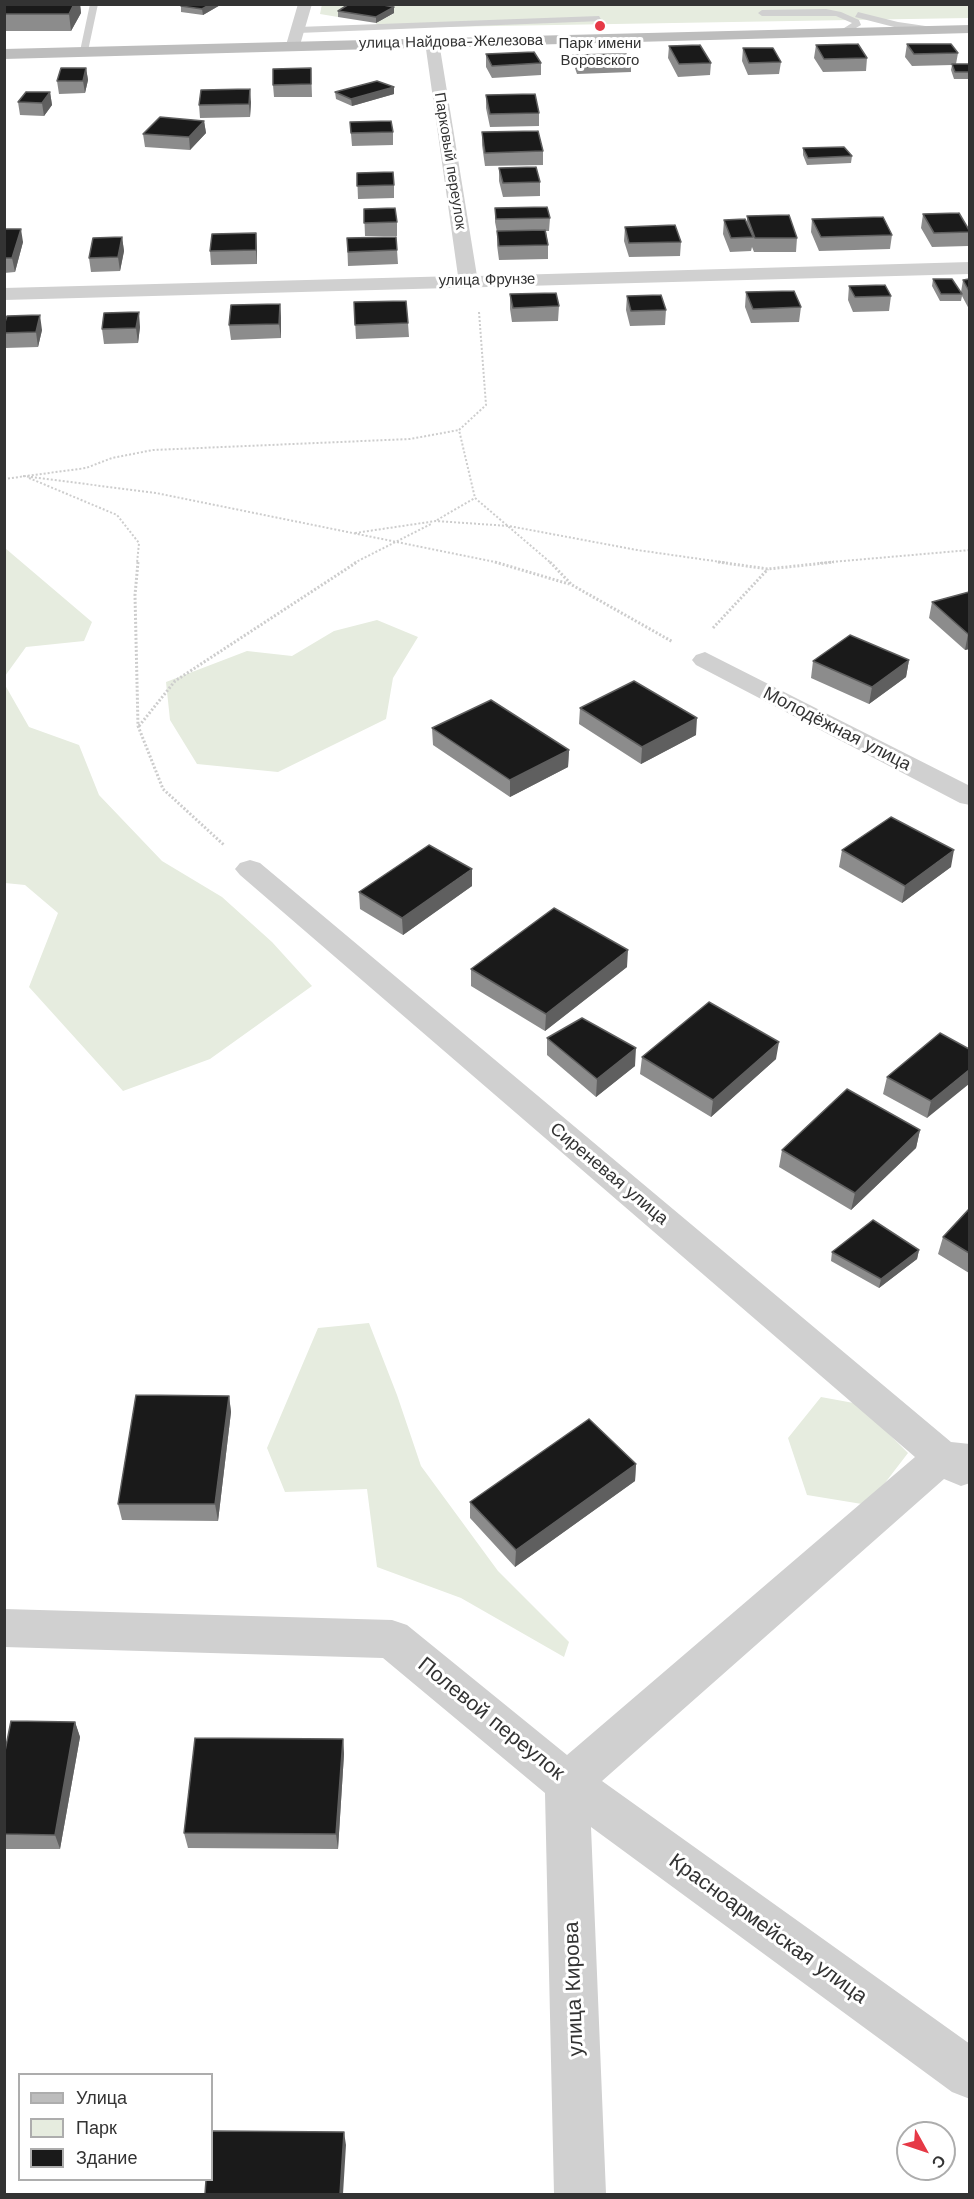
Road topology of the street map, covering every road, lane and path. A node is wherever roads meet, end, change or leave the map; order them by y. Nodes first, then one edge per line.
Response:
1 (94, 4) edge
2 (305, 4) edge
3 (840, 6) edge
4 (858, 15) junction
5 (599, 19) dead end
6 (969, 29) edge
7 (297, 30) junction
8 (844, 33) junction
9 (432, 42) junction
10 (293, 45) junction
11 (84, 51) junction
12 (4, 54) edge
13 (969, 268) edge
14 (468, 280) junction
15 (4, 294) edge
16 (459, 430) junction
17 (23, 476) junction
18 (4, 478) edge
19 (475, 498) junction
20 (436, 521) junction
21 (509, 526) junction
22 (355, 533) junction
23 (393, 541) junction
24 (969, 550) edge
25 (768, 569) junction
26 (572, 585) junction
27 (705, 660) junction
28 (138, 726) junction
29 (969, 797) edge
30 (250, 869) joint
31 (960, 1464) edge
32 (4, 1628) edge
33 (567, 1783) junction
34 (969, 2074) edge
35 (580, 2194) edge

1 - 11 lane
2 - 7 street
3 - 4 lane
3 - 8 lane
4 - 6 lane
4 - 8 lane
5 - 7 lane
6 - 8 main road, улица Найдова-Железова
7 - 10 street
8 - 9 main road, улица Найдова-Железова
9 - 10 main road, улица Найдова-Железова
9 - 14 street, Парковый переулок
10 - 11 main road, улица Найдова-Железова
11 - 12 main road, улица Найдова-Железова
13 - 14 street, улица Фрунзе
14 - 15 street, улица Фрунзе
14 - 16 path
16 - 17 path
16 - 19 path
17 - 18 path
17 - 22 path
17 - 28 path
19 - 20 path
19 - 21 path
20 - 21 path
20 - 22 path
20 - 23 path
21 - 25 path
21 - 26 path
22 - 23 path
23 - 26 path
23 - 28 path
24 - 25 path
25 - 27 path
26 - 27 path
27 - 29 street, Молодёжная улица
28 - 30 path
30 - 31 street, Сиреневая улица
31 - 33 street, Полевой переулок
32 - 33 street, Полевой переулок
33 - 34 street, Красноармейская улица
33 - 35 street, улица Кирова

